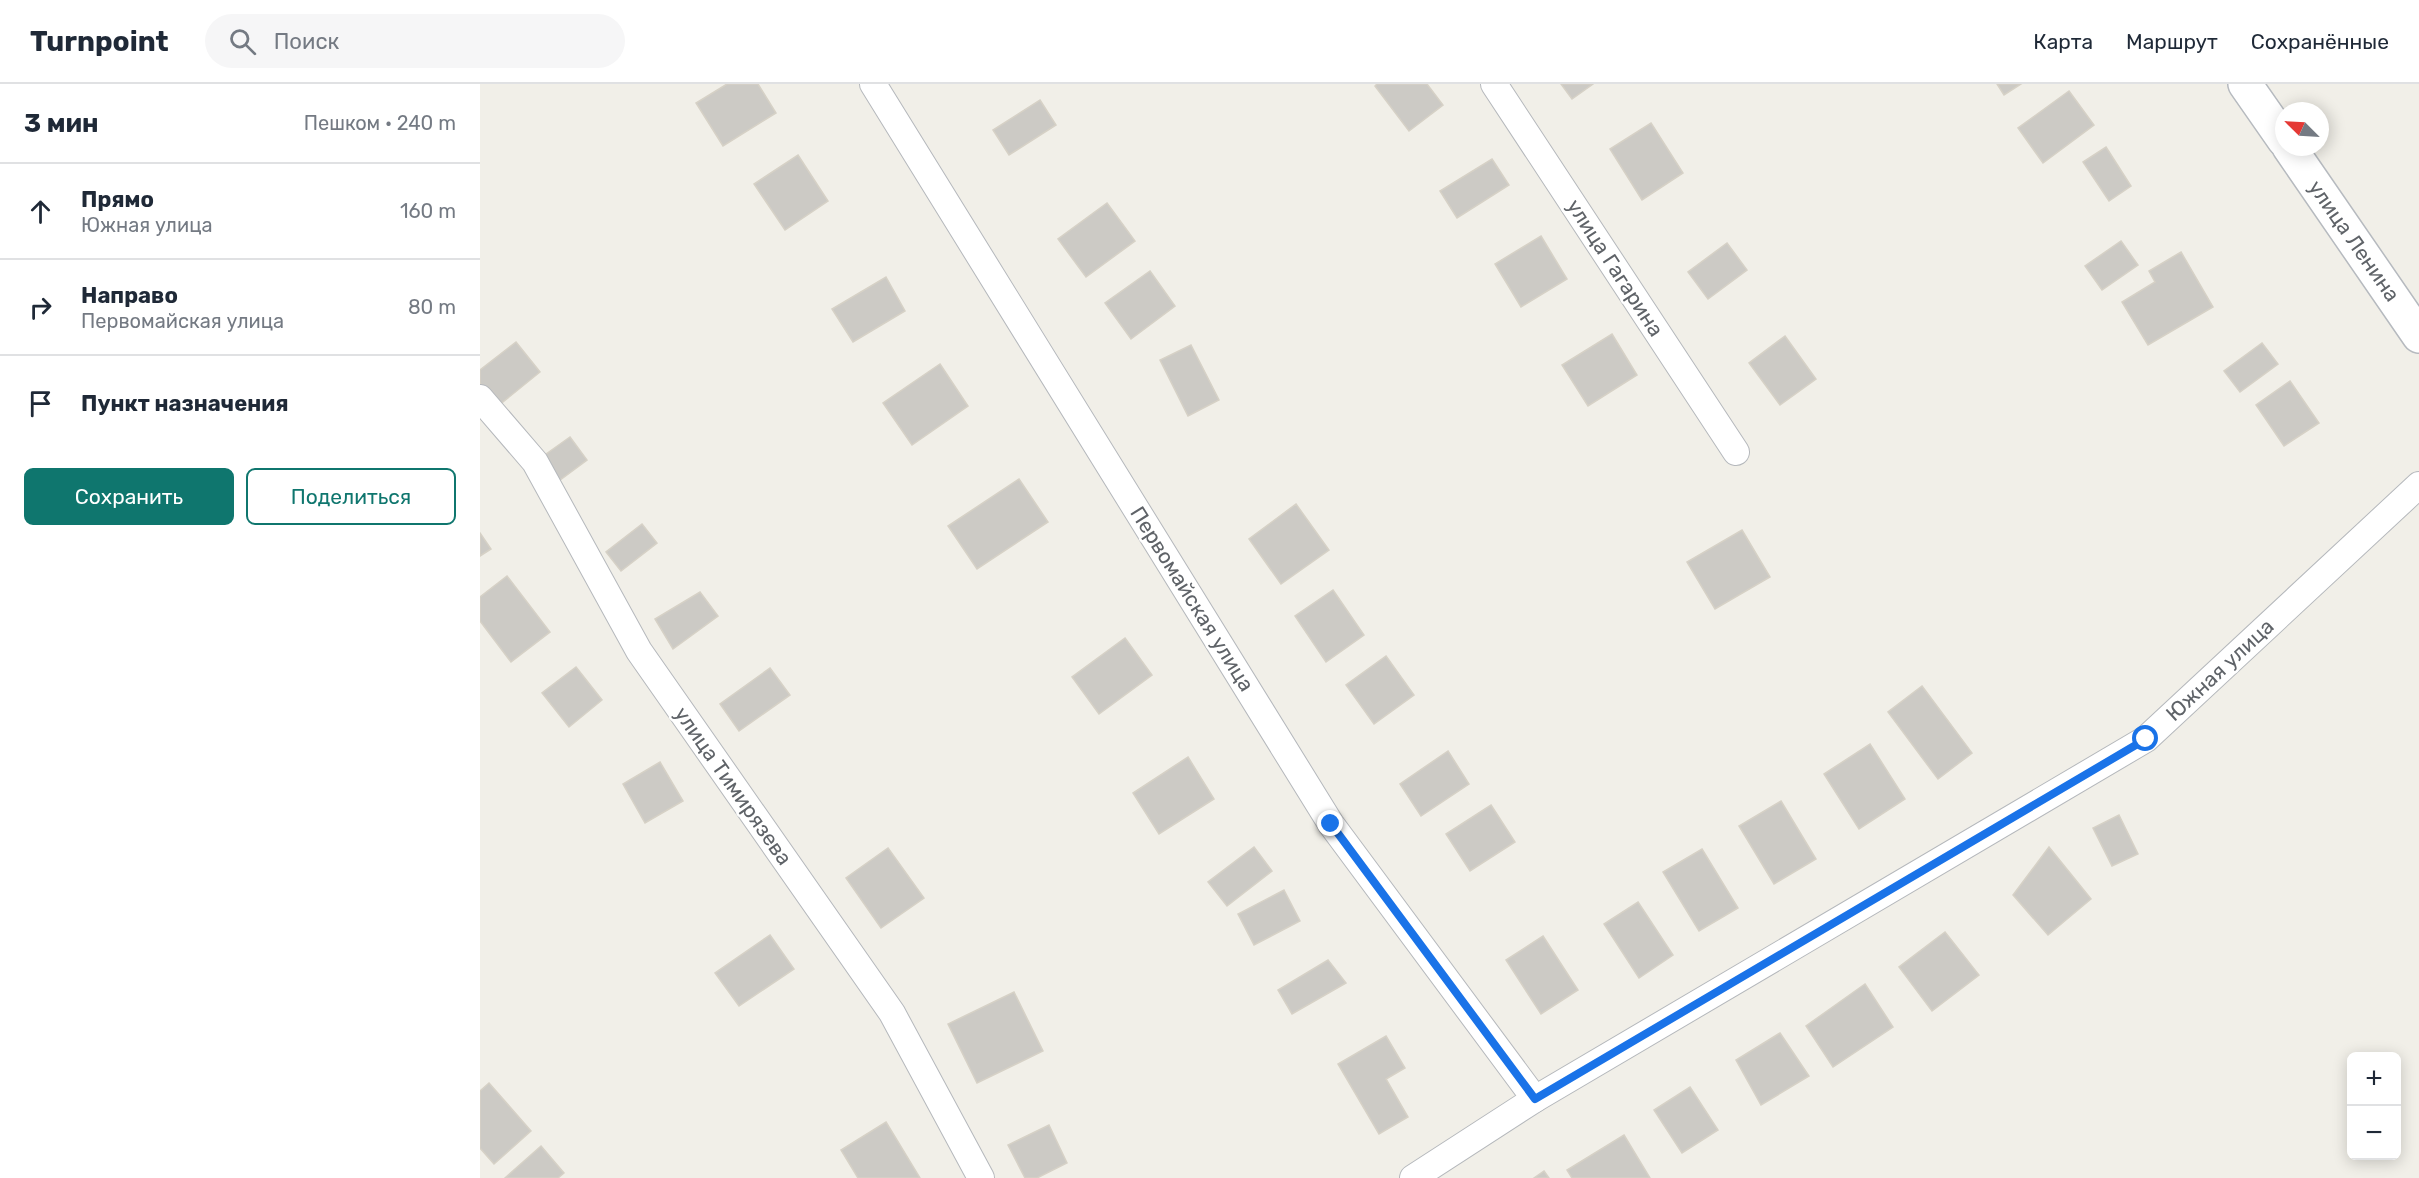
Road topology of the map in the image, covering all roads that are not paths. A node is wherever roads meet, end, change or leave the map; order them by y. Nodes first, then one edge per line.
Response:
1 (873, 84) edge
2 (1494, 84) edge
3 (2245, 84) edge
4 (2275, 127) edge
5 (2295, 156) edge
6 (2419, 336) edge
7 (480, 398) edge
8 (1736, 452) dead end
9 (2419, 485) edge
10 (1535, 1099) junction
11 (981, 1178) edge
12 (1413, 1178) edge

1 - 10 street, Первомайская улица
2 - 8 street, улица Гагарина
3 - 4 main road
5 - 6 main road, улица Ленина
7 - 11 street, улица Тимирязева
9 - 10 street, Южная улица
10 - 12 street, Южная улица

